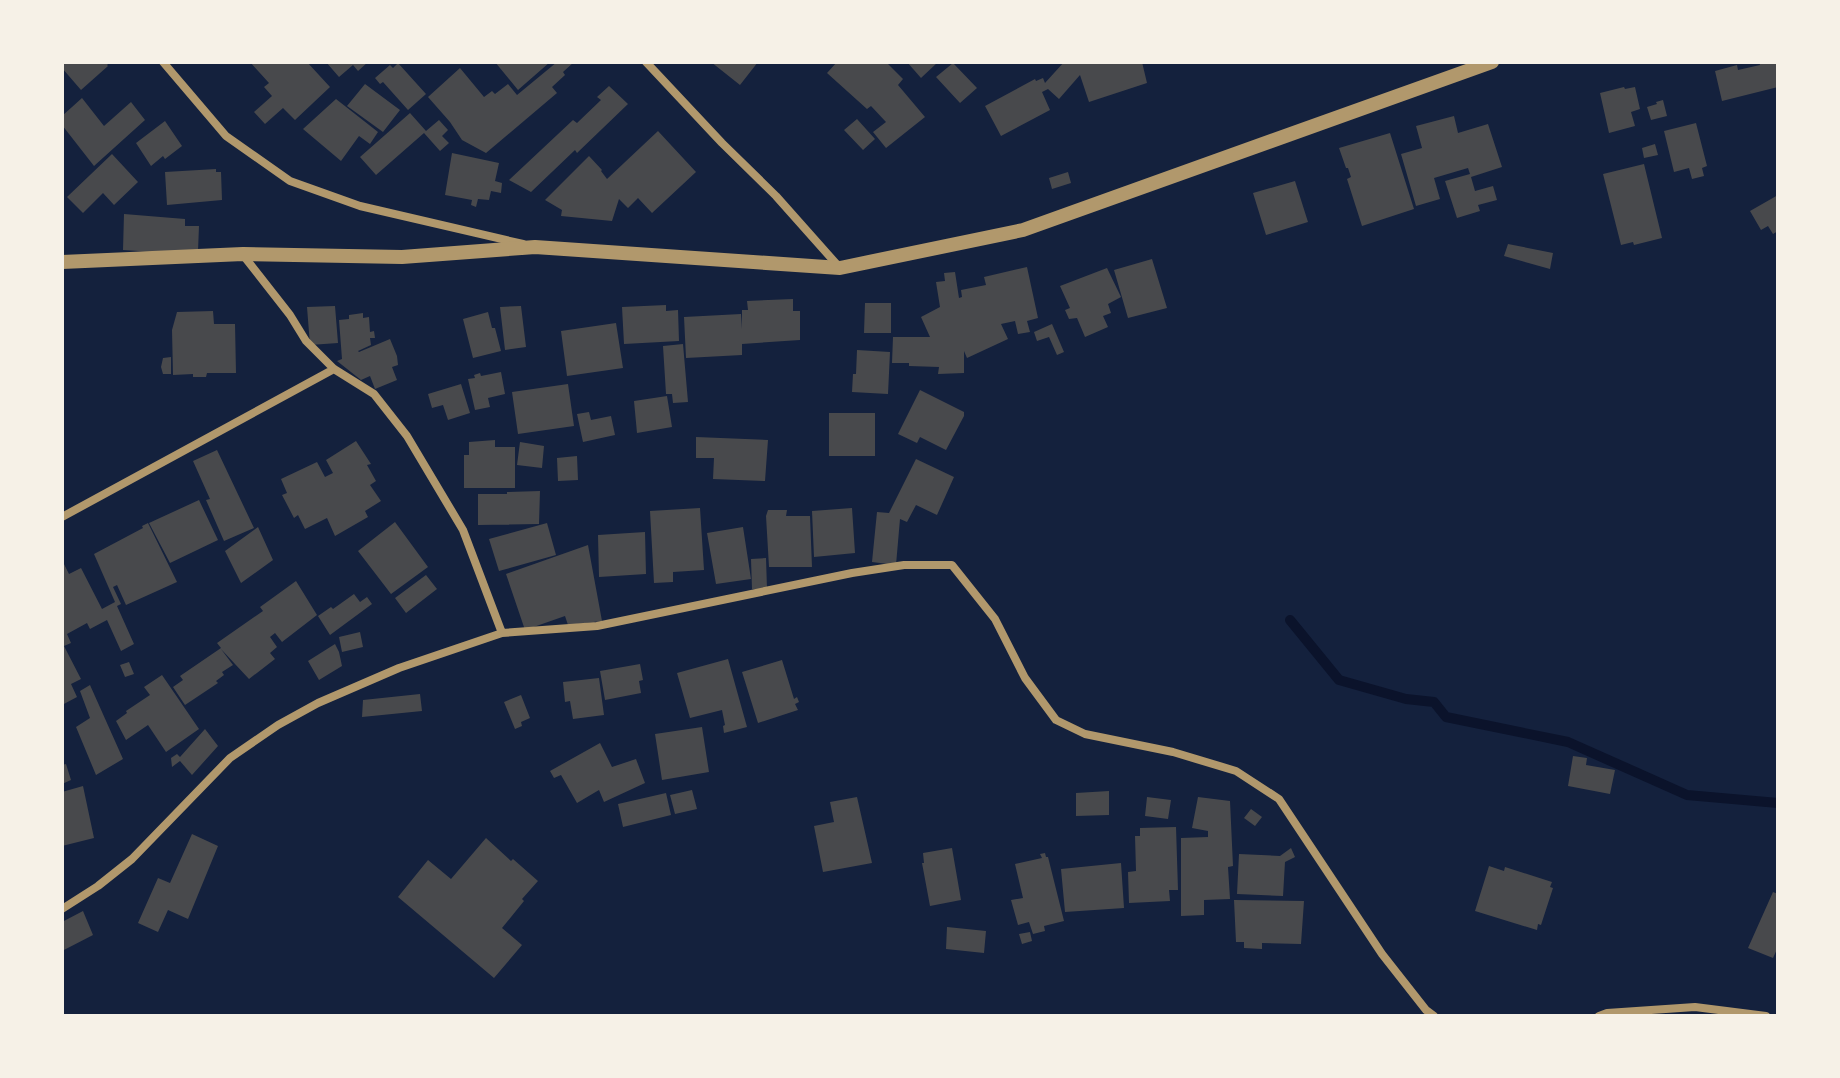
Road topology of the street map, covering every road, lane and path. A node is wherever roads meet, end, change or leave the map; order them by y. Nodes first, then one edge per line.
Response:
1 (163, 62) edge
2 (646, 62) edge
3 (1485, 64) edge
4 (535, 247) junction
5 (243, 254) junction
6 (62, 262) edge
7 (840, 268) junction
8 (334, 369) junction
9 (62, 517) edge
10 (502, 633) junction
11 (62, 909) edge
12 (1434, 1016) edge
13 (1599, 1016) edge
14 (1766, 1016) edge

1 - 4 street
2 - 7 street
3 - 7 street
4 - 5 street
4 - 7 street
5 - 6 street
5 - 8 street
8 - 9 street
8 - 10 street
10 - 11 street
10 - 12 street
13 - 14 street

